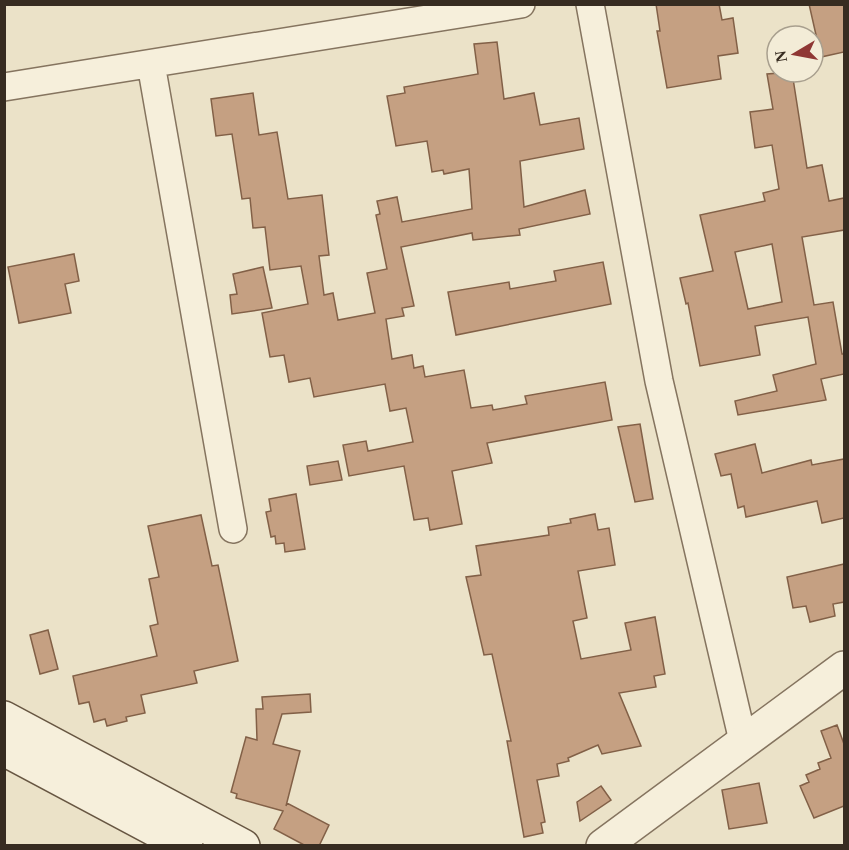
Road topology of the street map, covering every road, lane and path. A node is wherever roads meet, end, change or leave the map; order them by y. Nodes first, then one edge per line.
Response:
1 (520, 4) edge
2 (590, 4) edge
3 (151, 64) junction
4 (4, 87) edge
5 (233, 529) dead end
6 (844, 668) edge
7 (4, 718) edge
8 (743, 741) junction
9 (4, 748) edge
10 (186, 846) edge
11 (243, 846) edge
12 (603, 846) edge

1 - 3 street
2 - 8 street
3 - 4 street
3 - 5 street
6 - 8 main road
7 - 11 main road
8 - 12 main road
9 - 10 main road

